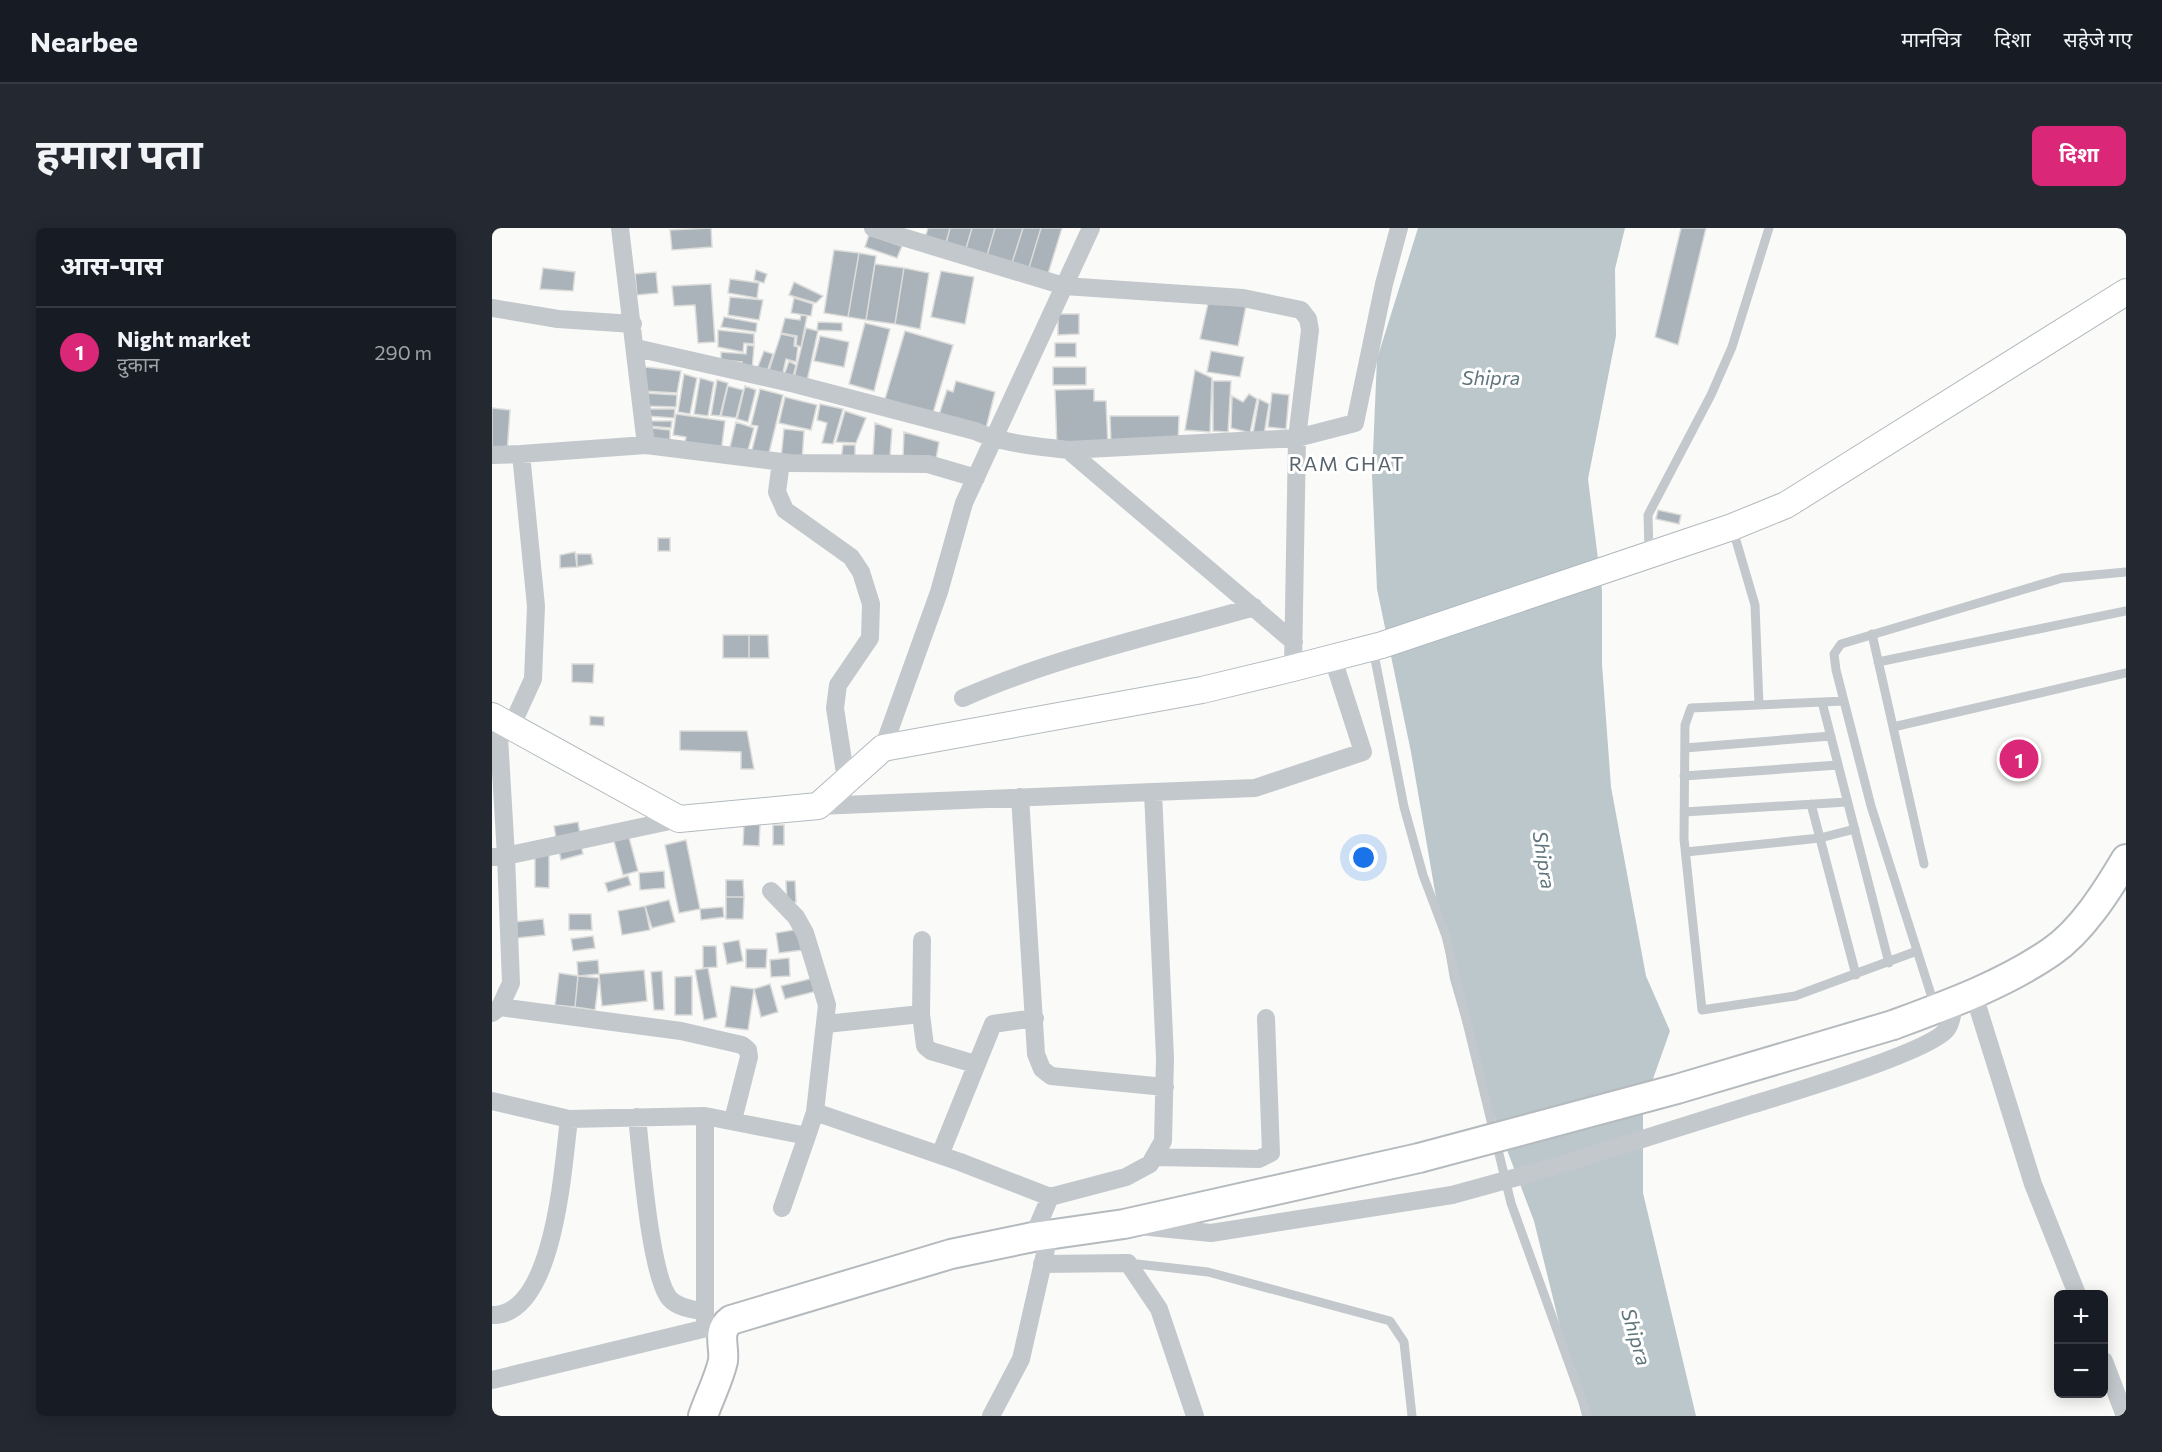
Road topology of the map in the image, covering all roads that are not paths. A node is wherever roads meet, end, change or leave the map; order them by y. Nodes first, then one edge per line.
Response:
1 (620, 228) edge
2 (873, 228) edge
3 (1091, 228) edge
4 (1399, 228) edge
5 (1769, 228) edge
6 (919, 235) edge
7 (1064, 286) junction
8 (2126, 292) edge
9 (492, 308) edge
10 (633, 324) junction
11 (636, 348) junction
12 (1297, 438) junction
13 (994, 440) junction
14 (646, 445) junction
15 (1068, 450) junction
16 (521, 454) junction
17 (492, 455) edge
18 (781, 462) junction
19 (976, 478) junction
20 (1732, 528) junction
21 (1641, 558) junction
22 (2126, 572) edge
23 (1254, 607) junction
24 (2126, 611) edge
25 (1872, 634) junction
26 (1294, 642) junction
27 (1377, 646) junction
28 (1332, 656) junction
29 (1878, 662) junction
30 (1293, 669) junction
31 (2126, 673) edge
32 (963, 698) dead end
33 (1844, 701) junction
34 (1821, 702) junction
35 (1759, 705) junction
36 (500, 721) edge
37 (1893, 727) junction
38 (1830, 736) junction
39 (883, 748) junction
40 (1685, 748) junction
41 (1838, 765) junction
42 (1684, 776) junction
43 (846, 780) junction
44 (1154, 792) junction
45 (1020, 797) junction
46 (1848, 802) junction
47 (1811, 804) junction
48 (818, 806) junction
49 (1684, 812) junction
50 (679, 819) junction
51 (1855, 829) junction
52 (1820, 838) junction
53 (1686, 852) junction
54 (499, 857) edge
55 (2126, 860) edge
56 (1924, 864) dead end
57 (771, 891) dead end
58 (922, 940) dead end
59 (1917, 951) junction
60 (1889, 963) junction
61 (1856, 975) junction
62 (1955, 1002) junction
63 (496, 1010) edge
64 (921, 1014) junction
65 (1035, 1018) junction
66 (1266, 1018) dead end
67 (826, 1024) junction
68 (975, 1064) junction
69 (1165, 1088) junction
70 (492, 1101) edge
71 (815, 1112) junction
72 (705, 1116) junction
73 (637, 1117) junction
74 (570, 1119) junction
75 (733, 1120) junction
76 (807, 1136) junction
77 (940, 1155) junction
78 (1154, 1157) junction
79 (1050, 1197) junction
80 (782, 1208) dead end
81 (1124, 1224) junction
82 (1041, 1236) junction
83 (1128, 1263) junction
84 (1042, 1264) junction
85 (2075, 1290) edge
86 (492, 1315) edge
87 (714, 1325) junction
88 (2108, 1374) edge
89 (492, 1380) edge
90 (688, 1416) edge
91 (703, 1416) edge
92 (991, 1416) edge
93 (1195, 1416) edge
94 (1412, 1416) edge
95 (1588, 1416) edge
96 (2125, 1416) edge

1 - 10 street
2 - 6 street
3 - 7 street
4 - 12 street
5 - 21 lane
6 - 7 street
7 - 12 street
7 - 13 street
8 - 20 main road
9 - 10 street
10 - 11 street
11 - 13 street
11 - 14 street
12 - 15 street
12 - 26 street
13 - 15 street
13 - 19 street
14 - 16 street
14 - 18 street
15 - 23 street
16 - 17 street
16 - 36 street
18 - 19 street
18 - 43 street
19 - 39 street
20 - 21 main road
20 - 35 lane
21 - 27 main road
22 - 25 lane
23 - 26 street
23 - 32 street
24 - 29 lane
25 - 29 lane
25 - 33 lane
26 - 30 street
27 - 28 main road
27 - 95 lane
28 - 30 main road
28 - 44 street
29 - 37 lane
30 - 39 main road
31 - 37 lane
33 - 34 lane
33 - 59 lane
34 - 35 lane
34 - 38 lane
35 - 40 lane
36 - 50 main road
36 - 54 street
37 - 56 lane
38 - 40 lane
38 - 41 lane
39 - 43 main road
40 - 42 lane
41 - 42 lane
41 - 46 lane
42 - 49 lane
43 - 48 main road
44 - 45 street
44 - 69 street
45 - 48 street
45 - 65 street
46 - 47 lane
46 - 51 lane
47 - 49 lane
47 - 52 lane
48 - 50 main road
49 - 53 lane
50 - 54 street
51 - 52 lane
51 - 60 lane
52 - 53 lane
52 - 61 lane
53 - 61 lane
54 - 63 street
55 - 62 main road
57 - 67 street
58 - 64 street
59 - 60 lane
59 - 62 lane
60 - 61 lane
62 - 81 main road, bridge
62 - 81 street, bridge
62 - 85 street
63 - 75 street
64 - 67 street
64 - 68 street
65 - 68 street
65 - 69 street
66 - 78 street
67 - 71 street
68 - 77 street
69 - 78 street
70 - 74 street
71 - 76 street
71 - 77 street
72 - 73 street
72 - 75 street
72 - 87 street
73 - 74 street
73 - 87 street
74 - 86 street
75 - 76 street
76 - 80 street
77 - 79 street
78 - 79 street
79 - 82 street
81 - 82 main road
82 - 84 street
82 - 87 main road
83 - 84 street
83 - 93 street
83 - 94 lane
84 - 92 street
87 - 89 street
87 - 90 main road
87 - 91 main road
88 - 96 street

